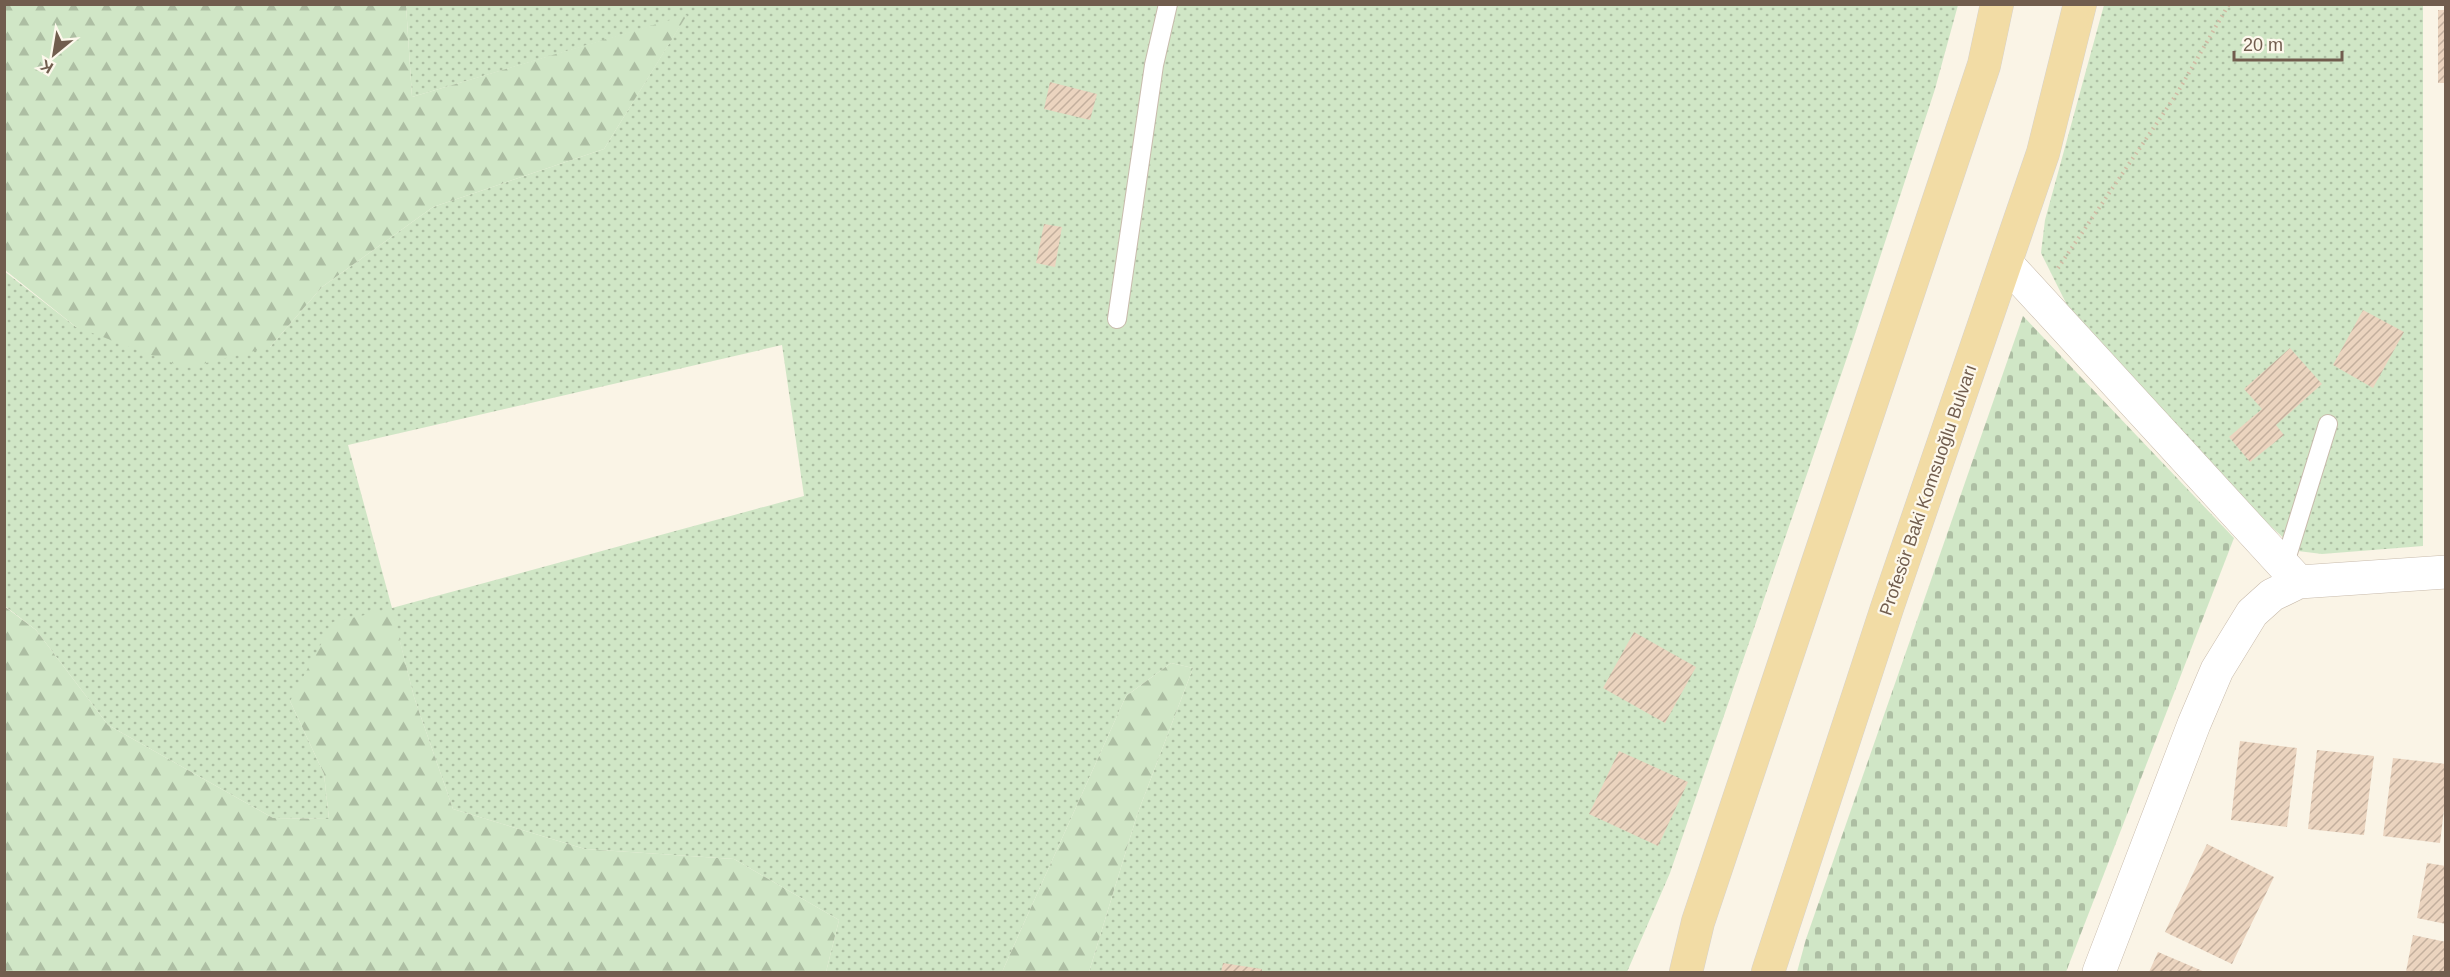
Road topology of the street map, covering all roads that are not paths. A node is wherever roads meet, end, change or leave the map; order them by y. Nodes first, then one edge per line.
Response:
1 (1168, 4) edge
2 (1998, 4) edge
3 (2080, 4) edge
4 (2007, 264) junction
5 (1117, 319) dead end
6 (2328, 424) dead end
7 (2445, 572) edge
8 (2292, 574) junction
9 (1686, 972) edge
10 (1768, 972) edge
11 (2099, 972) edge

1 - 5 lane
2 - 9 main road
3 - 4 main road, Profesör Baki Komsuoğlu Bulvarı
4 - 8 street
4 - 10 main road, Profesör Baki Komsuoğlu Bulvarı
6 - 8 lane
7 - 8 street
8 - 11 street

